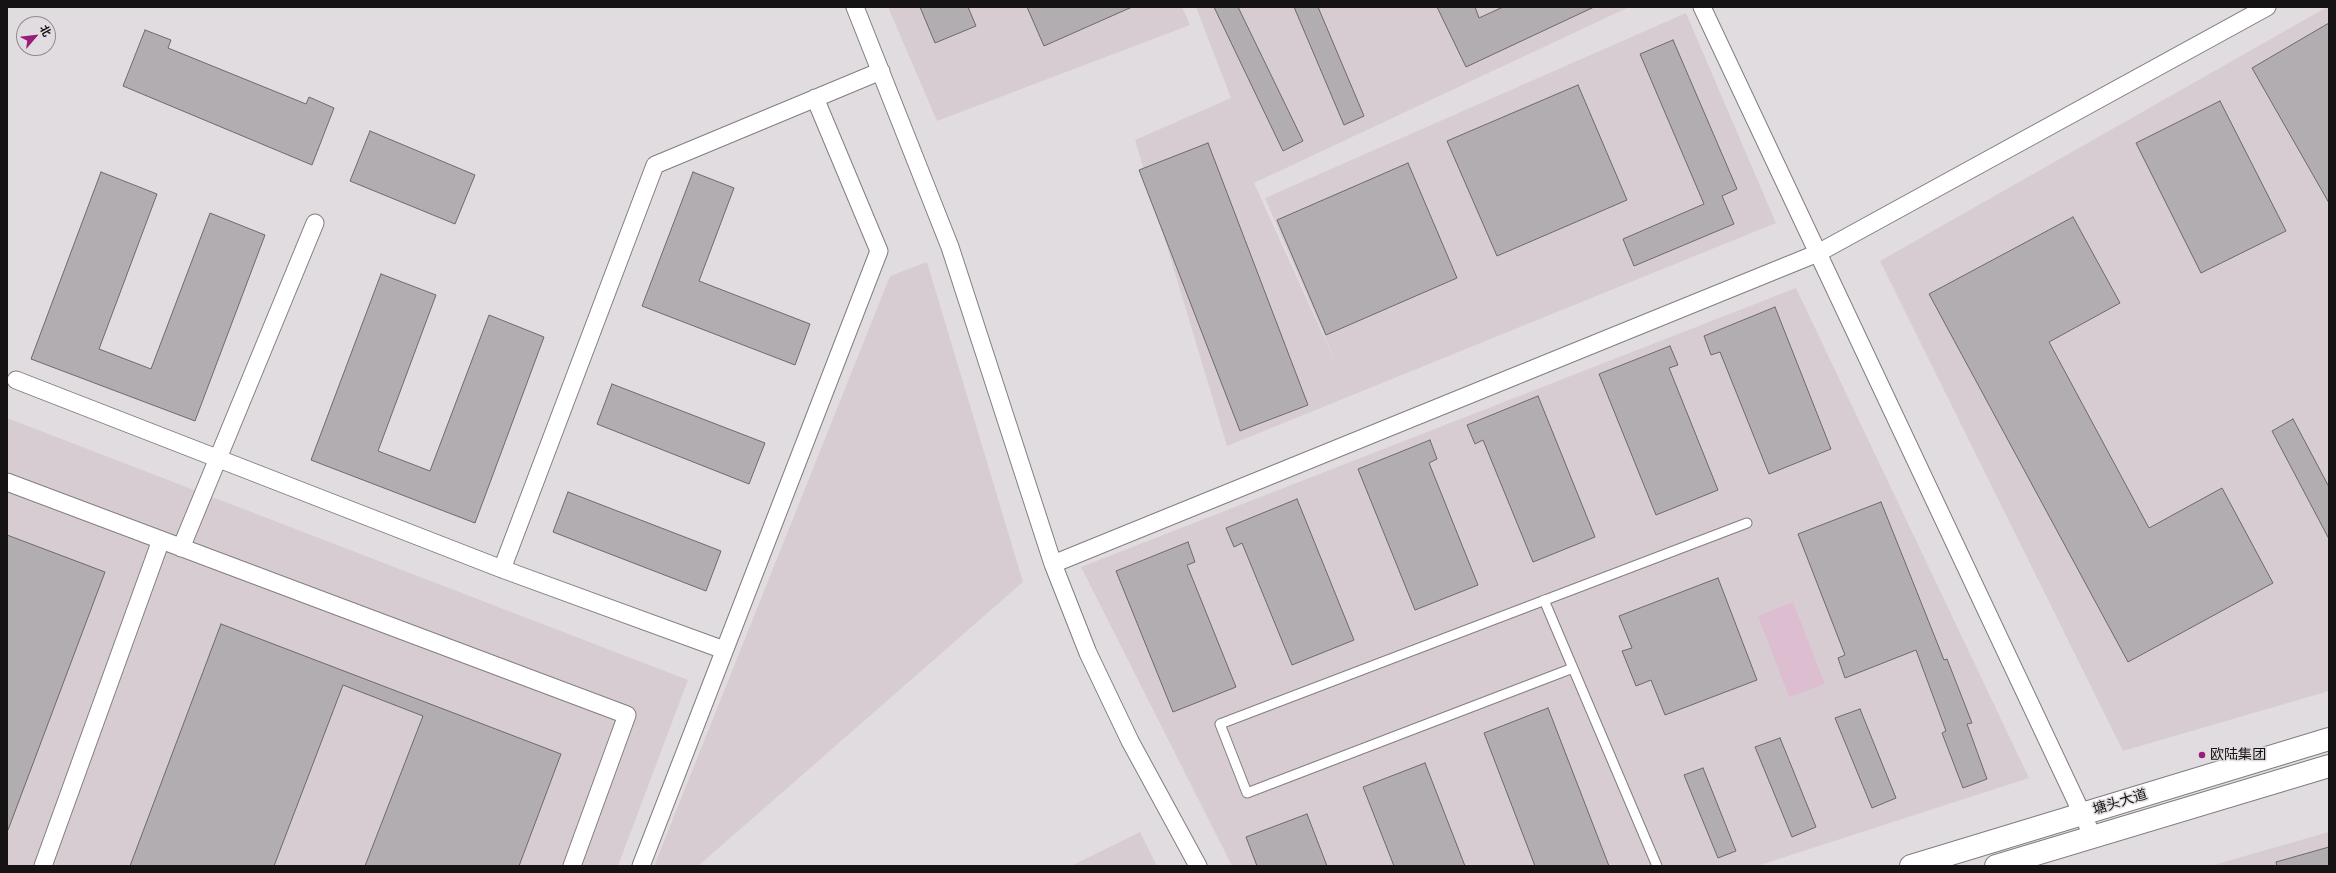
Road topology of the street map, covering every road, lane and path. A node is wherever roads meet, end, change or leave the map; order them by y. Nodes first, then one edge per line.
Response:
1 (855, 7) edge
2 (1702, 7) edge
3 (2267, 7) edge
4 (881, 71) junction
5 (815, 98) junction
6 (315, 223) dead end
7 (1818, 253) junction
8 (16, 380) dead end
9 (219, 459) junction
10 (7, 482) edge
11 (1747, 523) dead end
12 (161, 540) junction
13 (181, 548) junction
14 (1053, 564) junction
15 (502, 568) junction
16 (1544, 600) junction
17 (724, 650) junction
18 (1573, 668) junction
19 (2329, 740) edge
20 (2329, 766) edge
21 (2080, 814) junction
22 (2093, 837) junction
23 (43, 866) edge
24 (572, 866) edge
25 (641, 866) edge
26 (1198, 866) edge
27 (1657, 866) edge
28 (1911, 866) edge
29 (1996, 866) edge

1 - 4 street
2 - 7 street
3 - 7 street
4 - 5 street
4 - 14 street
5 - 15 street
5 - 17 street
6 - 9 street
7 - 14 street
7 - 21 street
8 - 9 street
9 - 13 street
9 - 15 street
10 - 12 street
11 - 16 lane
12 - 13 street
12 - 23 street
13 - 24 street
14 - 26 street
15 - 17 street
16 - 18 lane
16 - 18 lane
17 - 25 street
18 - 27 lane
19 - 21 main road, 塘头大道
20 - 22 main road, 塘头大道
21 - 22 street
21 - 28 main road, 塘头大道
22 - 29 main road, 塘头大道

